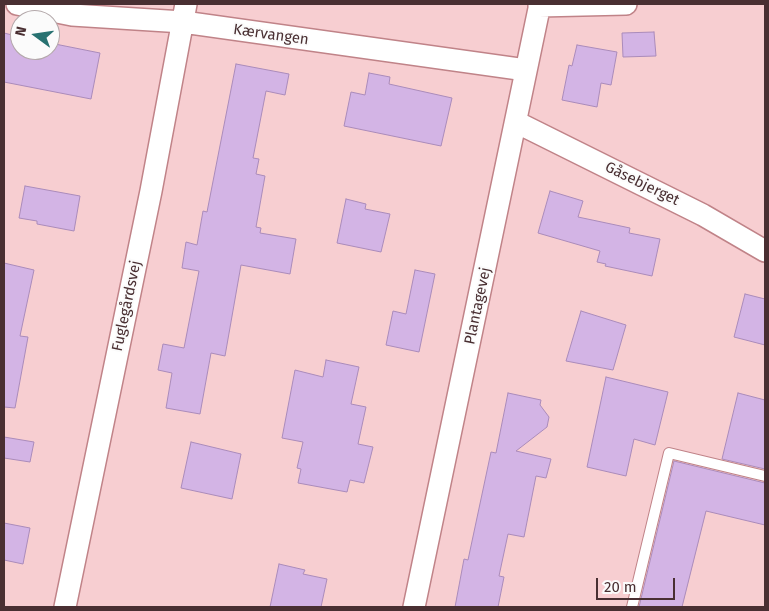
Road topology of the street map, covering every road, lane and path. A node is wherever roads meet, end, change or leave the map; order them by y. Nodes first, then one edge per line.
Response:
1 (17, 4) edge
2 (626, 4) edge
3 (540, 5) edge
4 (184, 13) edge
5 (526, 70) junction
6 (516, 122) junction
7 (765, 251) edge
8 (765, 476) edge
9 (65, 607) edge
10 (414, 607) edge
11 (632, 607) edge

1 - 4 street, Kærvangen
2 - 3 street
3 - 5 street, Plantagevej
4 - 5 street, Kærvangen
4 - 9 street, Fuglegårdsvej
5 - 6 street, Plantagevej
6 - 7 street, Gåsebjerget
6 - 10 street, Plantagevej
8 - 11 lane

